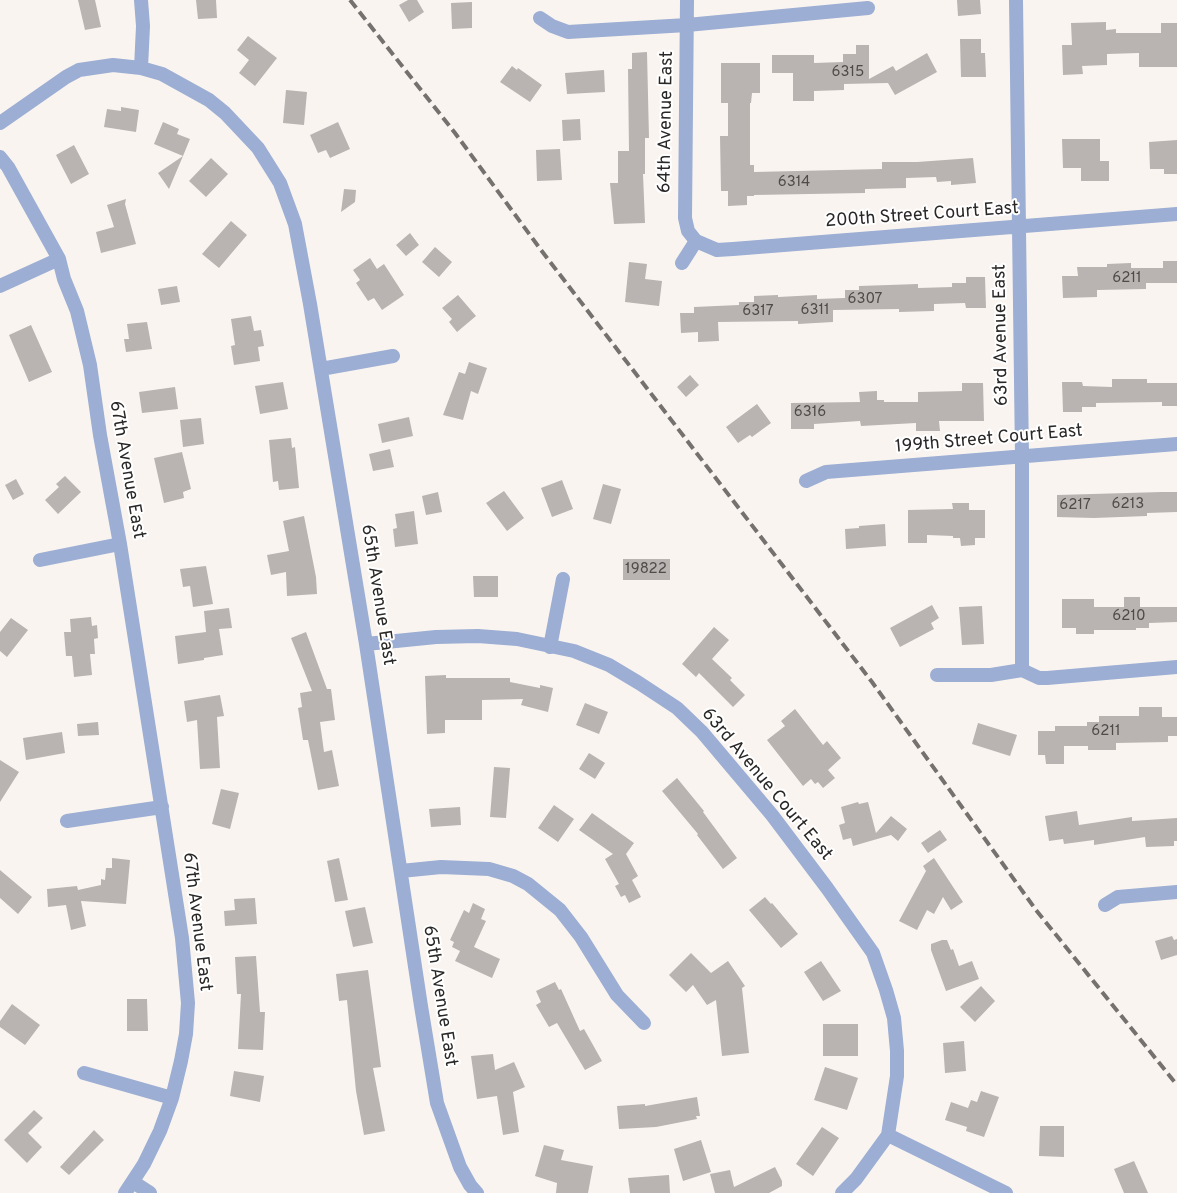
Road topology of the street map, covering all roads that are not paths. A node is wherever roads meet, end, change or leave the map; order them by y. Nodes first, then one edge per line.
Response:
1 (141, 0) edge
2 (687, 0) edge
3 (1016, 0) edge
4 (868, 8) dead end
5 (540, 18) dead end
6 (687, 25) junction
7 (141, 68) junction
8 (0, 123) edge
9 (0, 157) edge
10 (1177, 214) edge
11 (1019, 227) junction
12 (696, 241) junction
13 (59, 258) junction
14 (682, 263) dead end
15 (0, 286) edge
16 (393, 356) dead end
17 (321, 369) junction
18 (1177, 444) edge
19 (1022, 457) junction
20 (806, 481) dead end
21 (120, 544) junction
22 (40, 560) dead end
23 (563, 578) dead end
24 (366, 644) junction
25 (550, 647) junction
26 (1177, 667) edge
27 (1022, 670) junction
28 (938, 675) dead end
29 (162, 808) junction
30 (67, 821) dead end
31 (401, 871) junction
32 (1177, 892) edge
33 (1105, 905) dead end
34 (644, 1023) dead end
35 (84, 1073) dead end
36 (172, 1098) junction
37 (888, 1135) junction
38 (129, 1187) edge
39 (150, 1193) edge
40 (477, 1193) edge
41 (842, 1193) edge
42 (1006, 1193) edge

1 - 7 street
2 - 6 street, 64th Avenue East
3 - 11 street, 63rd Avenue East
4 - 6 street
5 - 6 street
6 - 12 street, 64th Avenue East
7 - 8 street, 65th Avenue East
7 - 17 street, 65th Avenue East
9 - 13 street, 67th Avenue East
10 - 11 street, 200th Street Court East
11 - 12 street, 200th Street Court East
11 - 19 street, 63rd Avenue East
12 - 14 street
13 - 15 street
13 - 21 street, 67th Avenue East
16 - 17 street
17 - 24 street, 65th Avenue East
18 - 19 street, 199th Street Court East
19 - 20 street, 199th Street Court East
19 - 27 street, 63rd Avenue East
21 - 22 street
21 - 29 street, 67th Avenue East
23 - 25 street
24 - 25 street, 63rd Avenue Court East
24 - 31 street, 65th Avenue East
25 - 37 street, 63rd Avenue Court East
26 - 27 street
27 - 28 street
29 - 30 street
29 - 36 street, 67th Avenue East
31 - 34 street
31 - 40 street, 65th Avenue East
32 - 33 street
35 - 36 street
36 - 38 street, 67th Avenue East
37 - 41 street
37 - 42 street
38 - 39 street

